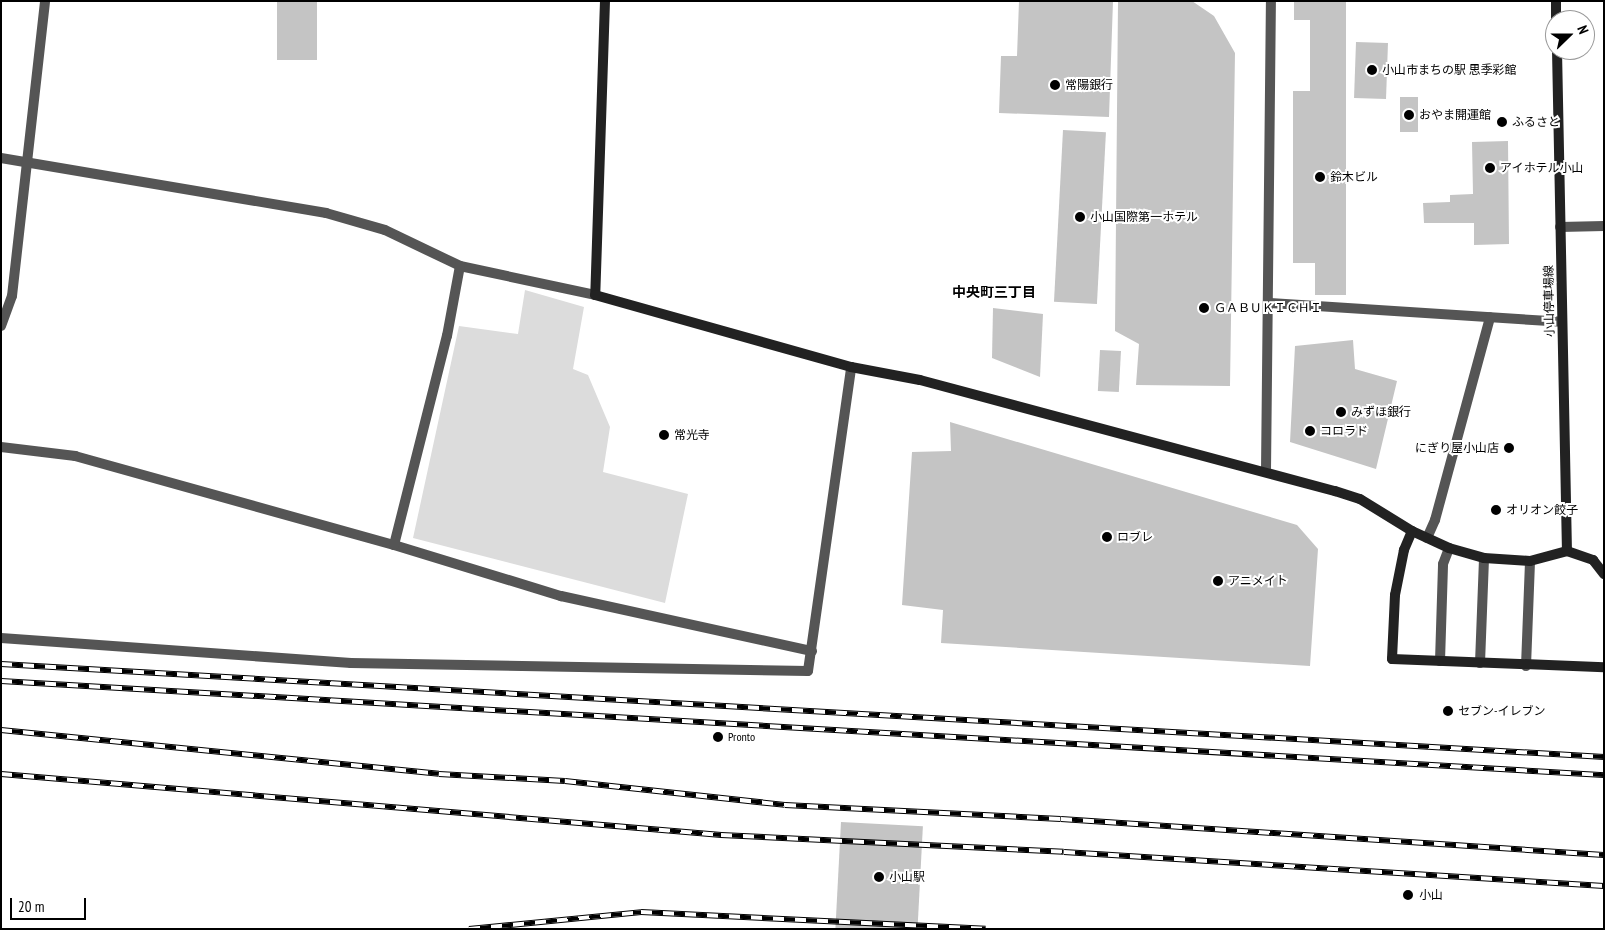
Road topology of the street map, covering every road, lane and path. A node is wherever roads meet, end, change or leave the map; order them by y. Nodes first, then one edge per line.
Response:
1 (45, 1) edge
2 (604, 1) edge
3 (1271, 1) edge
4 (1556, 60) edge
5 (1, 158) edge
6 (29, 160) junction
7 (1604, 226) edge
8 (1560, 227) junction
9 (460, 266) junction
10 (595, 295) junction
11 (1270, 303) junction
12 (1490, 317) junction
13 (1562, 322) junction
14 (1, 326) edge
15 (851, 367) junction
16 (1, 447) edge
17 (1266, 471) junction
18 (1412, 531) junction
19 (1426, 538) junction
20 (394, 545) junction
21 (1449, 548) junction
22 (1566, 551) junction
23 (1484, 558) junction
24 (1530, 561) junction
25 (1604, 562) edge
26 (1604, 574) edge
27 (1, 638) edge
28 (812, 650) junction
29 (1440, 661) junction
30 (1480, 663) junction
31 (1526, 666) junction
32 (1604, 667) edge

1 - 6 street
2 - 10 street
3 - 11 street
4 - 8 street, 小山停車場線
5 - 6 street
6 - 9 street
6 - 14 street
7 - 8 street
8 - 13 street, 小山停車場線
9 - 10 street
9 - 20 street
10 - 15 street
11 - 12 street
11 - 17 street
12 - 13 street
12 - 19 street
13 - 22 street, 小山停車場線
15 - 17 street
15 - 28 street
16 - 20 street
17 - 18 street
18 - 19 street
18 - 29 street
19 - 21 street
20 - 28 street
21 - 23 street
21 - 29 street
22 - 24 street
22 - 25 street
22 - 26 street
23 - 24 street
23 - 30 street
24 - 31 street
27 - 28 street
29 - 30 street
30 - 31 street
31 - 32 street

